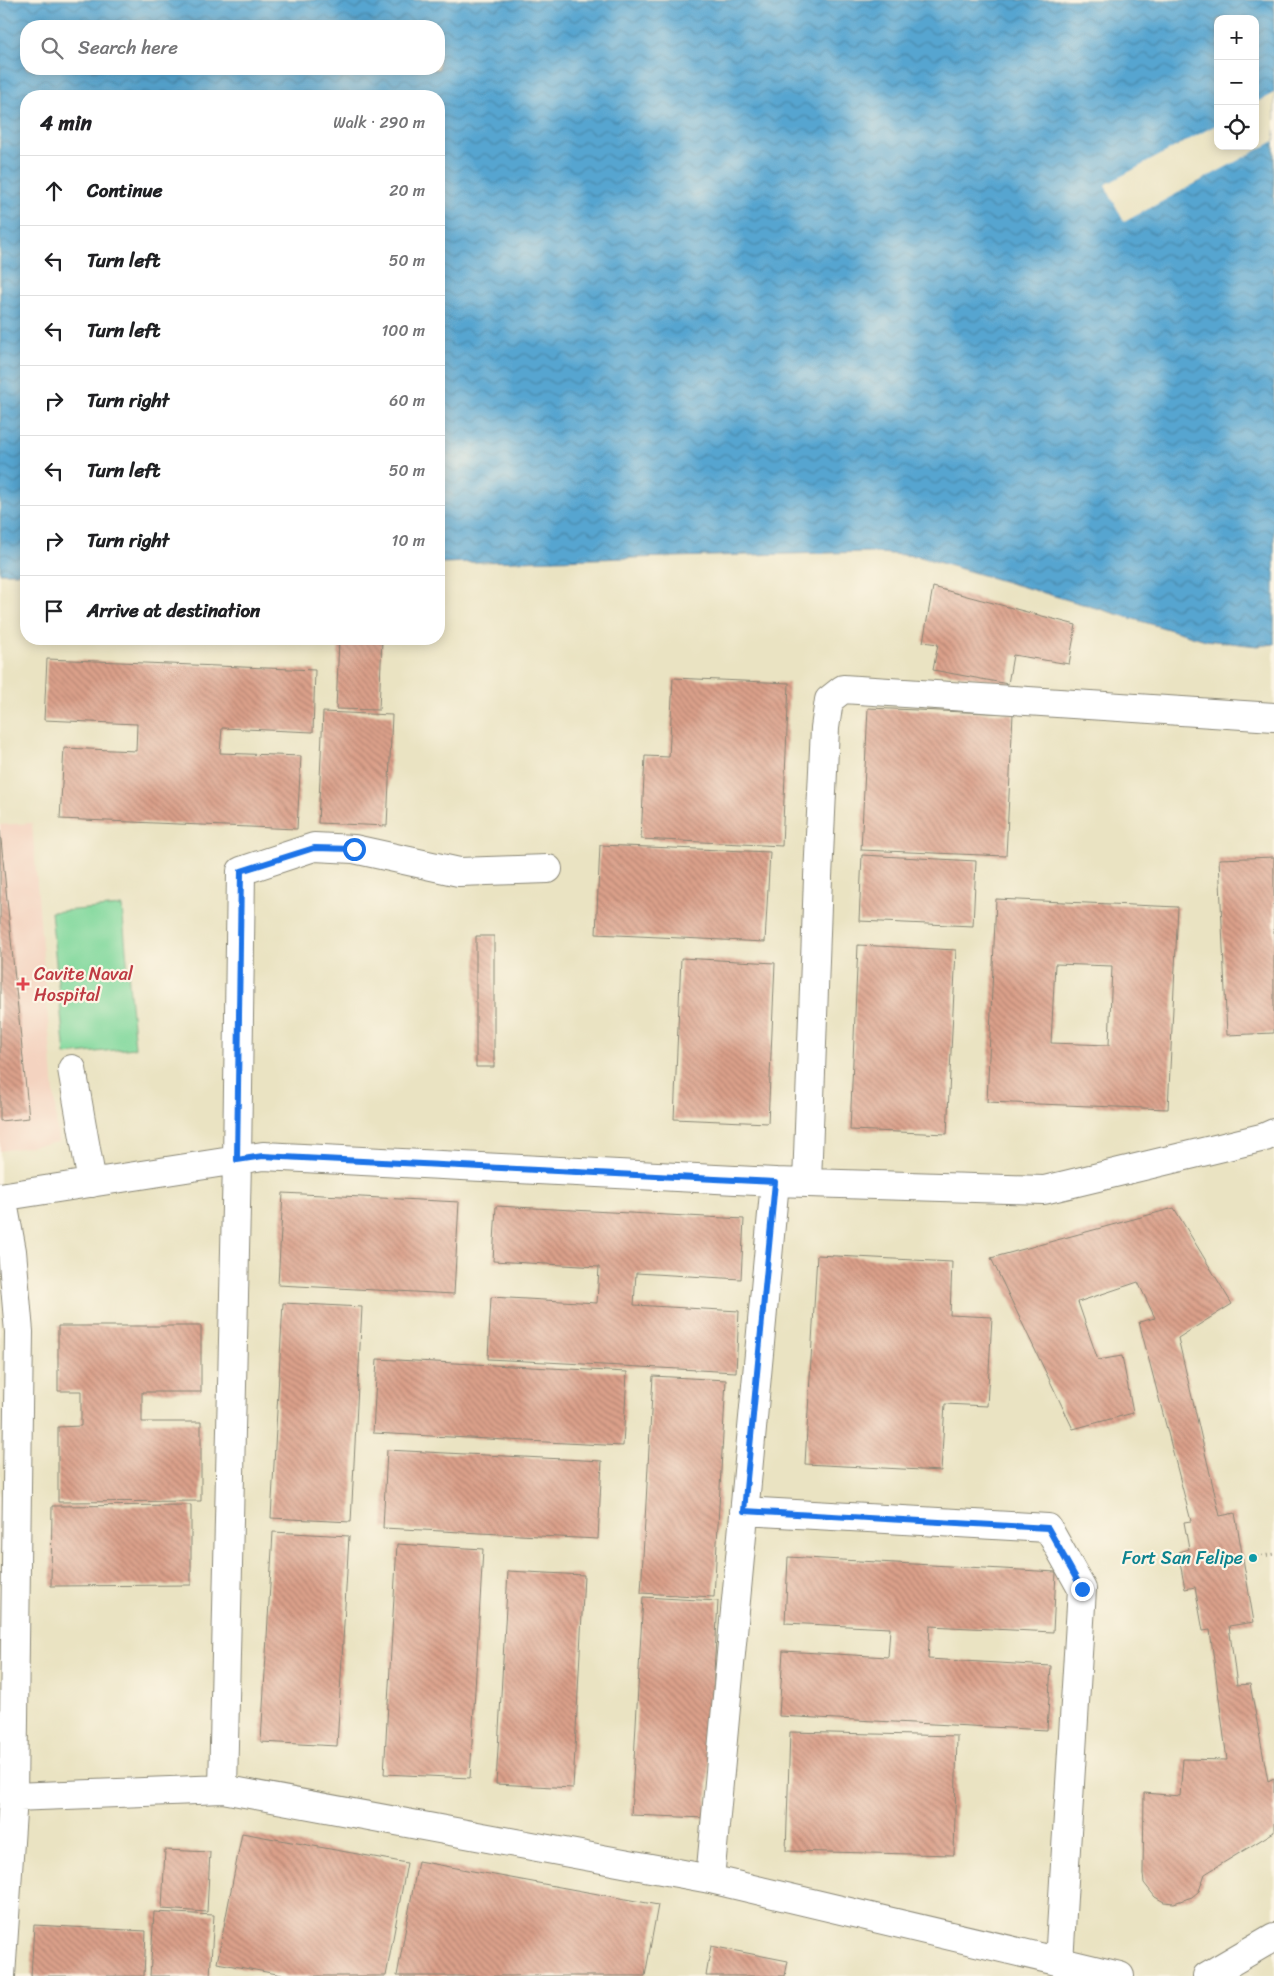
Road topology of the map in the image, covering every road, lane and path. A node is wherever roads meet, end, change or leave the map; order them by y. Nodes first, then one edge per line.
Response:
1 (1274, 717) edge
2 (548, 868) dead end
3 (72, 1069) dead end
4 (1271, 1142) edge
5 (237, 1160) junction
6 (775, 1182) junction
7 (92, 1183) junction
8 (807, 1183) junction
9 (1, 1197) edge
10 (744, 1511) junction
11 (1274, 1554) edge
12 (1252, 1558) dead end
13 (223, 1789) junction
14 (13, 1797) junction
15 (710, 1879) junction
16 (1272, 1943) edge
17 (1059, 1962) junction
18 (1, 1976) edge
19 (1120, 1976) edge
20 (1207, 1976) edge

1 - 8 street
2 - 5 street
3 - 7 street
4 - 8 street
5 - 6 street
5 - 7 street
5 - 13 street
6 - 8 street
6 - 10 street
7 - 9 street
9 - 14 street
10 - 15 street
10 - 17 street
11 - 12 path
13 - 14 street
13 - 15 street
14 - 18 street
15 - 17 street
16 - 20 street
17 - 19 street

